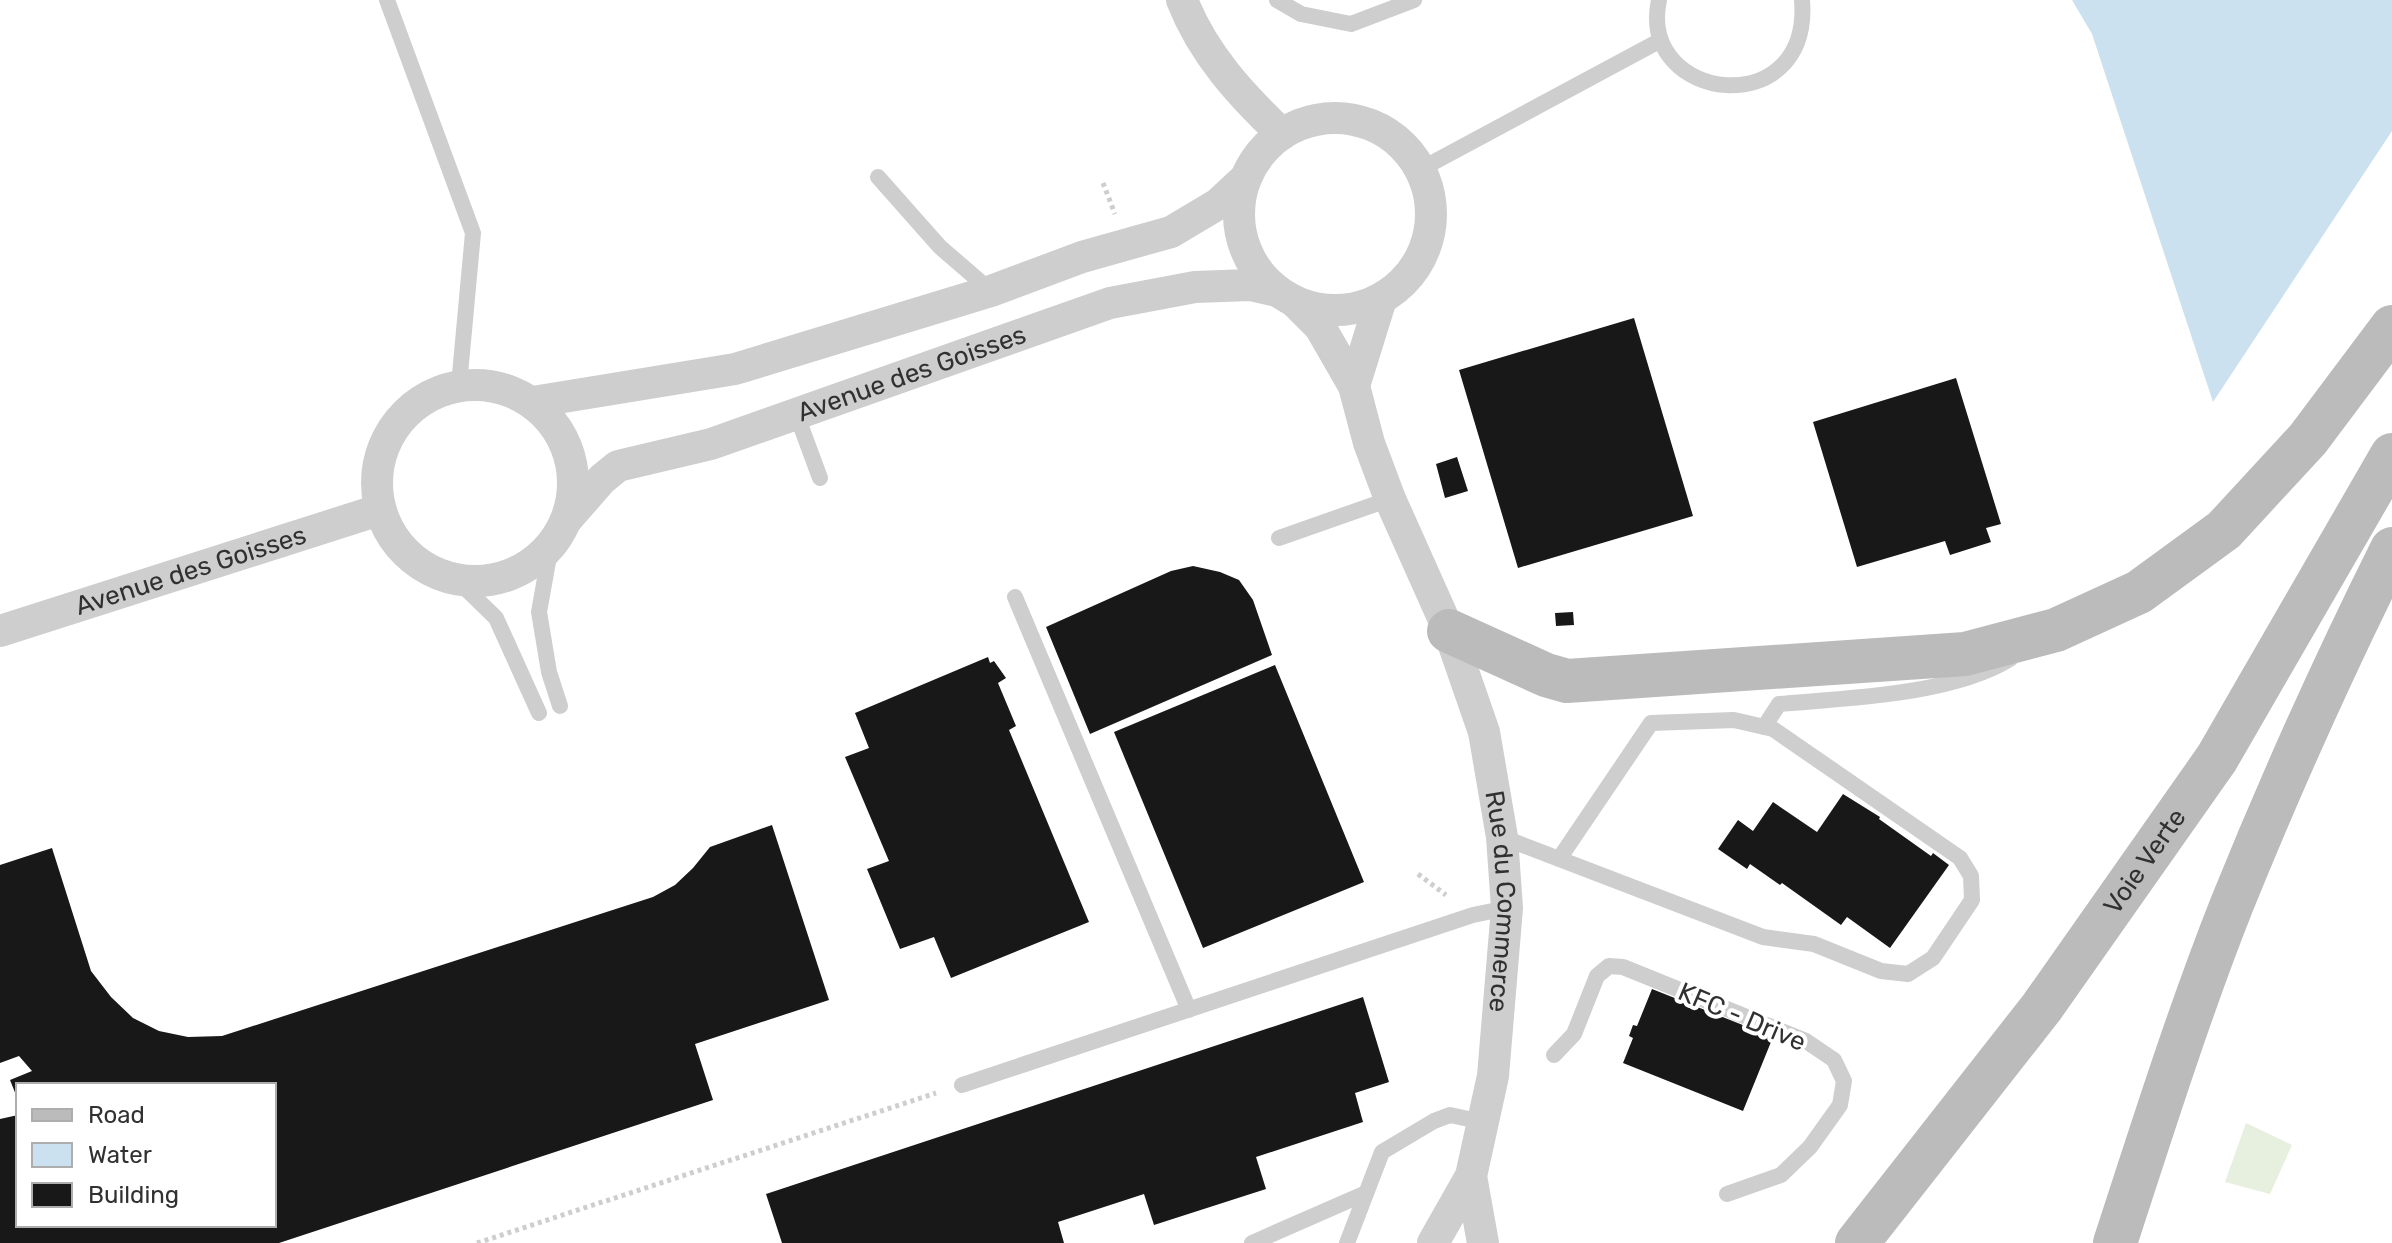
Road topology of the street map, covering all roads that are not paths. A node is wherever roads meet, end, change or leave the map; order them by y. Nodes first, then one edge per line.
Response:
1 (387, 0) edge
2 (1182, 0) edge
3 (1277, 0) edge
4 (1414, 0) edge
5 (1659, 0) edge
6 (1802, 0) edge
7 (1303, 7) edge
8 (1661, 40) junction
9 (1282, 134) junction
10 (1421, 169) junction
11 (878, 177) dead end
12 (1246, 178) junction
13 (991, 291) junction
14 (1286, 296) junction
15 (1381, 299) junction
16 (2392, 327) edge
17 (459, 385) junction
18 (1354, 386) junction
19 (533, 402) junction
20 (796, 413) junction
21 (2392, 455) edge
22 (820, 478) dead end
23 (1390, 499) junction
24 (2392, 501) edge
25 (379, 510) junction
26 (559, 532) junction
27 (1279, 538) dead end
28 (2392, 549) edge
29 (458, 581) junction
30 (1015, 597) dead end
31 (2056, 630) junction
32 (0, 631) edge
33 (1449, 631) junction
34 (560, 706) dead end
35 (539, 713) dead end
36 (1764, 727) junction
37 (1502, 837) junction
38 (1559, 859) junction
39 (1507, 908) junction
40 (1189, 1010) junction
41 (1554, 1055) dead end
42 (962, 1085) road end
43 (1483, 1122) junction
44 (1471, 1176) junction
45 (1366, 1193) junction
46 (1727, 1194) dead end
47 (1252, 1243) edge
48 (1347, 1243) edge
49 (1433, 1243) edge
50 (1483, 1243) edge
51 (1857, 1243) edge
52 (1884, 1243) edge
53 (2115, 1243) edge

1 - 17 lane
2 - 9 street
3 - 7 lane
4 - 7 lane
5 - 8 lane
6 - 8 lane
8 - 10 lane
9 - 10 street
9 - 12 street
10 - 15 street
11 - 13 lane
12 - 13 street, Avenue des Goisses
12 - 14 street
13 - 19 street, Avenue des Goisses
14 - 15 street
14 - 18 street, Rue du Commerce
14 - 20 street, Avenue des Goisses
15 - 18 street
16 - 31 main road
17 - 19 street
17 - 25 street
18 - 23 street, Rue du Commerce
19 - 26 street
20 - 22 lane
20 - 26 street, Avenue des Goisses
21 - 51 main road, Voie Verte
23 - 27 lane
23 - 33 street, Rue du Commerce
24 - 52 main road, Voie Verte
25 - 29 street
25 - 32 street, Avenue des Goisses
26 - 29 street
26 - 34 lane
28 - 53 main road
29 - 35 lane
30 - 40 lane
31 - 33 main road
31 - 36 lane
33 - 37 street, Rue du Commerce
36 - 38 lane
36 - 38 lane
37 - 38 lane
37 - 39 street, Rue du Commerce
39 - 40 lane
39 - 43 street, Rue du Commerce
40 - 42 lane
41 - 46 lane, KFC - Drive
43 - 44 street, Rue du Commerce
43 - 45 lane
44 - 49 street, Rue du Commerce
44 - 50 street, Rue du Commerce
45 - 47 lane
45 - 48 lane

